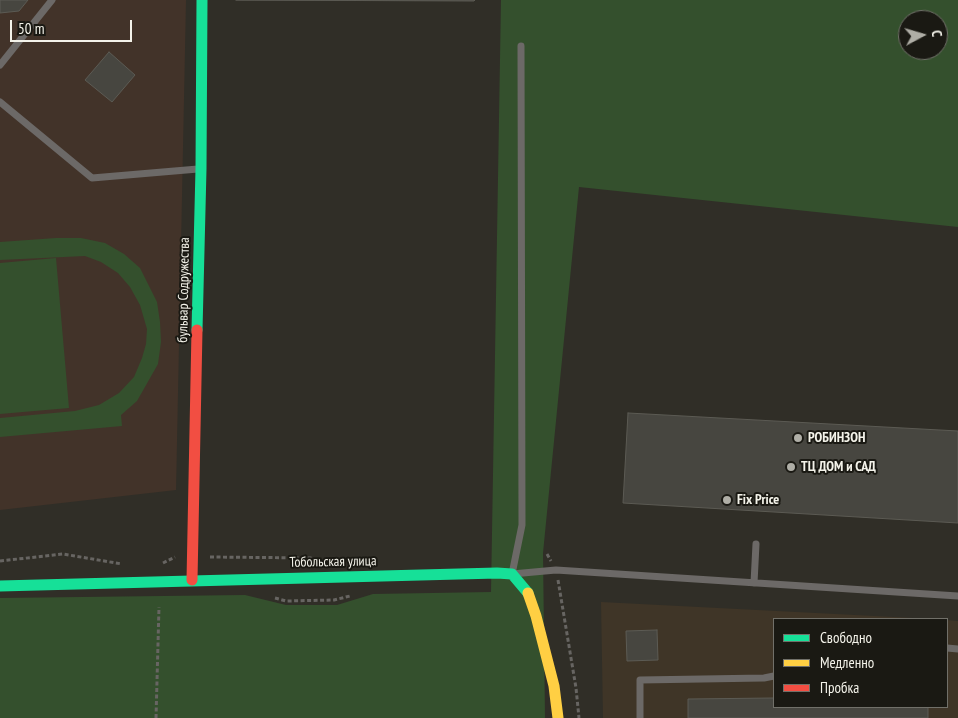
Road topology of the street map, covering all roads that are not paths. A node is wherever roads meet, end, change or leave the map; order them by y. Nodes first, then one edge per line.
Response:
1 (52, 0) edge
2 (202, 0) edge
3 (521, 46) dead end
4 (0, 65) edge
5 (0, 102) edge
6 (201, 169) junction
7 (756, 544) dead end
8 (512, 574) junction
9 (192, 580) junction
10 (754, 583) junction
11 (0, 586) edge
12 (958, 596) edge
13 (773, 676) edge
14 (558, 718) edge
15 (640, 718) edge

1 - 4 lane
2 - 6 street, бульвар Содружества
3 - 8 lane
5 - 6 lane
6 - 9 street, бульвар Содружества
7 - 10 lane
8 - 9 street, Тобольская улица
8 - 10 lane
8 - 14 street
9 - 11 street, Тобольская улица
10 - 12 lane
13 - 15 lane

